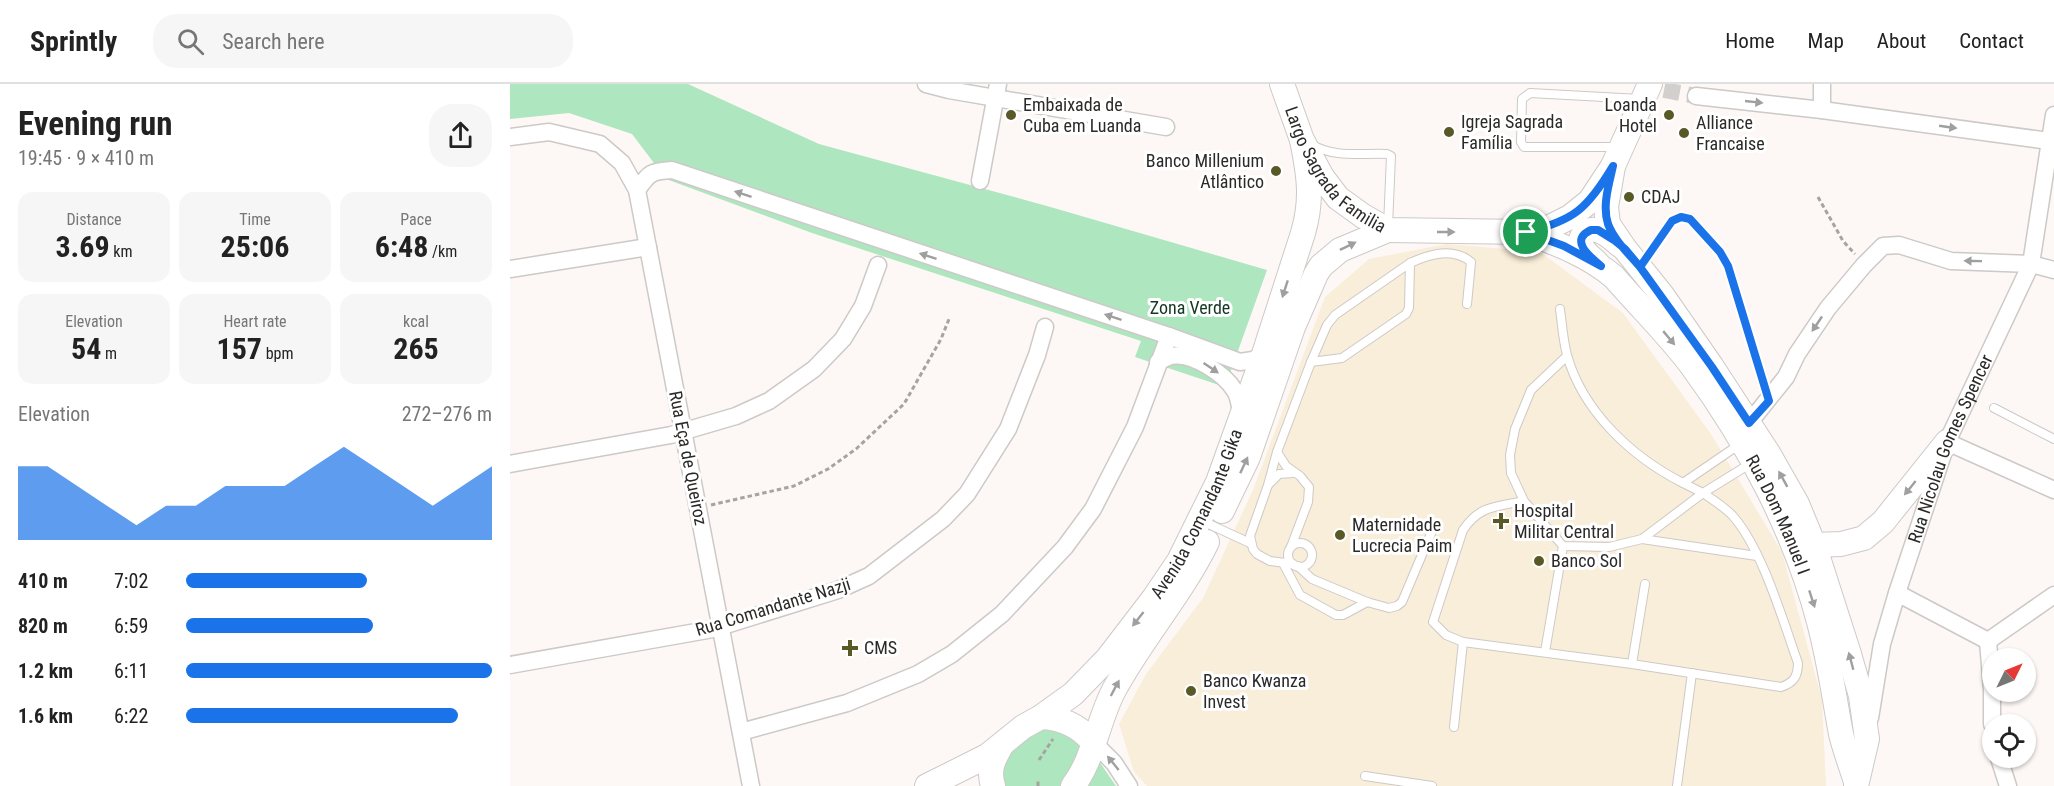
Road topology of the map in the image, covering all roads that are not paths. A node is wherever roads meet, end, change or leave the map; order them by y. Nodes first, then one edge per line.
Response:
1 (926, 84) edge
2 (1282, 84) edge
3 (1822, 84) edge
4 (996, 91) edge
5 (1651, 91) edge
6 (1696, 96) tunnel mouth
7 (1822, 110) junction
8 (2054, 115) edge
9 (1166, 127) dead end
10 (1300, 134) junction
11 (510, 137) edge
12 (2049, 141) junction
13 (1617, 157) junction
14 (980, 181) dead end
15 (637, 190) junction
16 (1388, 230) junction
17 (1526, 232) junction
18 (648, 247) junction
19 (1625, 249) junction
20 (1410, 263) junction
21 (2031, 264) junction
22 (878, 265) dead end
23 (1601, 266) junction
24 (1640, 267) junction
25 (510, 269) edge
26 (2054, 270) edge
27 (1467, 304) dead end
28 (1560, 309) dead end
29 (1045, 327) dead end
30 (1169, 336) junction
31 (1264, 354) junction
32 (1567, 356) junction
33 (1158, 362) junction
34 (1311, 362) junction
35 (1769, 401) junction
36 (1994, 408) dead end
37 (1241, 414) junction
38 (683, 432) junction
39 (2054, 439) edge
40 (1947, 442) junction
41 (1748, 443) junction
42 (1277, 452) junction
43 (510, 464) edge
44 (1293, 473) junction
45 (1683, 483) junction
46 (1268, 485) junction
47 (2054, 490) edge
48 (1702, 493) junction
49 (1524, 501) junction
50 (1299, 522) junction
51 (1207, 524) junction
52 (1435, 524) dead end
53 (1642, 539) junction
54 (1250, 543) junction
55 (1304, 544) junction
56 (1814, 545) junction
57 (1563, 546) junction
58 (1290, 550) junction
59 (1757, 556) junction
60 (1311, 559) junction
61 (1270, 561) junction
62 (1283, 562) junction
63 (1295, 565) junction
64 (1312, 579) junction
65 (1645, 584) dead end
66 (1897, 593) junction
67 (2054, 595) edge
68 (1367, 602) junction
69 (721, 627) junction
70 (1988, 641) junction
71 (1463, 642) junction
72 (1989, 648) edge
73 (1545, 652) junction
74 (1632, 664) junction
75 (510, 665) edge
76 (1692, 673) junction
77 (1041, 717) junction
78 (1454, 727) dead end
79 (741, 732) junction
80 (1867, 739) junction
81 (1093, 742) junction
82 (1001, 746) junction
83 (2002, 768) edge
84 (1365, 777) dead end
85 (1856, 785) edge
86 (751, 786) edge
87 (927, 786) edge
88 (993, 786) edge
89 (1073, 786) edge
90 (1129, 786) edge
91 (1427, 786) edge
92 (1677, 786) edge
93 (2008, 786) edge

1 - 4 street
2 - 10 street, Largo Sagrada Familia
3 - 7 street
4 - 9 street
4 - 14 street
5 - 13 street, Largo Sagrada Familia
5 - 13 lane
6 -> 7 street
7 -> 12 street
8 - 12 street, Rua Nicolau Gomes Spencer
10 - 16 street, Largo Sagrada Familia
10 - 16 lane
10 -> 31 street, Avenida Comandante Gika
11 - 15 street, Rua Eça de Queiroz
12 - 21 street, Rua Nicolau Gomes Spencer
13 - 17 street, Largo Sagrada Familia
13 - 19 street, Rua Dom Manuel I
15 - 18 street, Rua Eça de Queiroz
30 -> 15 street
16 -> 17 street, Largo Sagrada Familia
51 -> 16 street, Avenida Comandante Gika
17 - 23 street, Rua Dom Manuel I
18 - 25 street
18 - 38 street, Rua Eça de Queiroz
19 - 23 street
19 - 24 street, Rua Dom Manuel I
20 - 27 lane
20 - 34 lane
20 - 34 lane
21 - 26 street
21 -> 35 street
21 - 40 street, Rua Nicolau Gomes Spencer
22 - 38 street
23 -> 41 street, Rua Dom Manuel I
24 - 35 lane
24 - 41 street, Rua Dom Manuel I
28 - 32 lane
29 - 69 street, Rua Comandante Nazji
30 - 31 street
30 - 33 street
31 - 37 street, Avenida Comandante Gika
32 - 45 lane
32 - 49 lane
33 -> 37 street
33 - 79 street
34 - 42 lane
35 - 41 street
36 - 39 lane
37 - 51 street, Avenida Comandante Gika
38 - 43 street
38 - 69 street, Rua Eça de Queiroz
40 - 47 street
40 -> 56 street
40 - 66 street, Rua Nicolau Gomes Spencer
41 - 45 lane
41 - 48 lane
56 -> 41 street, Rua Dom Manuel I
41 -> 85 street, Rua Dom Manuel I
42 - 44 lane
42 - 46 lane
44 - 46 lane
44 - 50 lane
45 - 48 lane
46 - 54 lane
48 - 53 lane
48 - 59 lane
49 - 57 lane
49 - 71 lane
50 - 55 lane
50 - 58 lane
51 - 54 lane
51 -> 77 street, Avenida Comandante Gika
81 -> 51 street, Avenida Comandante Gika
52 - 68 lane
53 - 57 lane
53 - 59 lane
54 - 61 lane
55 - 58 lane
55 - 60 lane
80 -> 56 street, Rua Dom Manuel I
57 - 73 lane
58 - 61 lane
58 - 63 lane
59 - 76 lane
60 - 63 lane
60 - 64 lane
61 - 62 lane
62 - 63 lane
62 - 68 lane
63 - 64 lane
64 - 68 lane
65 - 74 lane
66 - 70 street
66 - 80 street, Rua Nicolau Gomes Spencer
67 - 70 street
69 - 75 street, Rua Comandante Nazji
69 - 79 street, Rua Eça de Queiroz
70 - 72 street
71 - 73 lane
71 - 78 lane
73 - 74 lane
74 - 76 lane
76 - 92 lane
77 - 81 street
77 - 82 street, Avenida Comandante Gika
79 - 86 street, Rua Eça de Queiroz
80 - 85 street, Rua Nicolau Gomes Spencer
81 - 89 street, Avenida Comandante Gika
90 -> 81 street
82 - 87 street, Avenida Comandante Gika
82 - 88 street
83 - 93 street
84 - 91 lane

